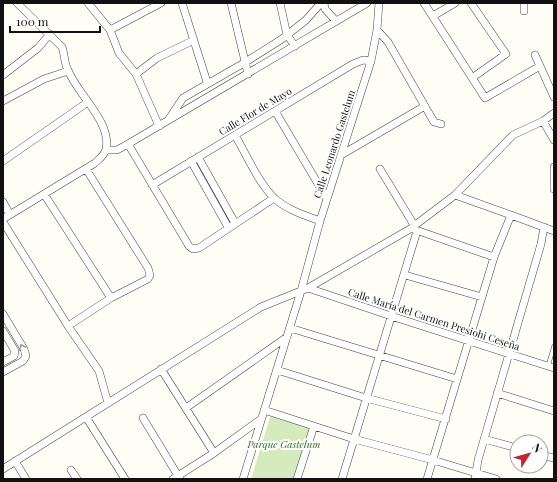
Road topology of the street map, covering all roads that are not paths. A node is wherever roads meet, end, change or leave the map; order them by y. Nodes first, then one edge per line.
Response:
1 (88, 3) edge
2 (97, 3) edge
3 (161, 3) edge
4 (182, 3) edge
5 (231, 3) edge
6 (280, 3) edge
7 (321, 3) edge
8 (324, 3) edge
9 (367, 3) edge
10 (424, 3) edge
11 (455, 3) edge
12 (471, 3) edge
13 (524, 3) edge
14 (20, 4) edge
15 (381, 5) edge
16 (524, 11) dead end
17 (96, 12) junction
18 (433, 16) junction
19 (336, 21) junction
20 (110, 30) junction
21 (378, 30) junction
22 (50, 34) junction
23 (287, 35) junction
24 (194, 40) junction
25 (295, 46) junction
26 (535, 55) dead end
27 (371, 61) junction
28 (244, 63) junction
29 (540, 66) junction
30 (68, 71) junction
31 (136, 74) junction
32 (248, 74) junction
33 (3, 76) edge
34 (472, 78) junction
35 (207, 82) junction
36 (554, 97) edge
37 (3, 101) edge
38 (88, 102) junction
39 (425, 106) junction
40 (276, 111) junction
41 (554, 113) edge
42 (168, 120) junction
43 (543, 121) junction
44 (441, 124) dead end
45 (159, 126) junction
46 (235, 135) junction
47 (554, 140) edge
48 (128, 144) junction
49 (106, 150) junction
50 (341, 155) junction
51 (198, 157) junction
52 (3, 161) edge
53 (191, 162) junction
54 (554, 167) edge
55 (86, 168) junction
56 (380, 169) dead end
57 (152, 185) junction
58 (554, 189) edge
59 (44, 194) junction
60 (455, 195) junction
61 (274, 198) junction
62 (327, 199) junction
63 (3, 202) edge
64 (10, 215) junction
65 (511, 215) junction
66 (3, 219) edge
67 (320, 221) junction
68 (3, 222) edge
69 (232, 225) junction
70 (544, 227) junction
71 (414, 228) junction
72 (554, 231) edge
73 (494, 257) junction
74 (405, 276) junction
75 (305, 289) junction
76 (482, 297) junction
77 (111, 298) junction
78 (3, 314) edge
79 (391, 316) junction
80 (68, 326) junction
81 (290, 328) junction
82 (3, 331) edge
83 (287, 337) junction
84 (469, 341) junction
85 (554, 346) edge
86 (508, 354) junction
87 (379, 356) junction
88 (3, 362) edge
89 (551, 367) edge
90 (161, 369) junction
91 (277, 370) junction
92 (3, 372) edge
93 (457, 379) junction
94 (497, 392) junction
95 (366, 398) junction
96 (108, 403) junction
97 (186, 408) junction
98 (264, 410) junction
99 (554, 411) edge
100 (86, 417) junction
101 (142, 418) dead end
102 (262, 418) junction
103 (446, 419) junction
104 (314, 426) junction
105 (354, 439) junction
106 (484, 439) junction
107 (509, 446) edge
108 (214, 453) junction
109 (433, 460) junction
110 (15, 461) junction
111 (3, 469) edge
112 (71, 470) dead end
113 (475, 476) edge
114 (177, 478) edge
115 (26, 479) edge
116 (77, 479) edge
117 (125, 479) edge
118 (243, 479) edge
119 (297, 479) edge
120 (342, 479) edge
121 (427, 479) edge
122 (496, 479) edge

1 - 17 street
2 - 17 street
3 - 20 street
4 - 24 street
5 - 28 street
6 - 23 street
7 - 23 street
8 - 19 street
9 - 19 street
10 - 18 street
11 - 18 street
12 - 34 street
13 - 16 street
14 - 22 street
15 - 21 street, Calle Leonardo Gastelum
17 - 20 street
18 - 34 street
19 - 25 street
20 - 31 street
21 - 27 street, Calle Leonardo Gastelum
21 - 39 street
22 - 30 street
22 - 33 street
23 - 25 street
23 - 28 street
24 - 31 street
24 - 35 street
25 - 32 street
26 - 29 street
27 - 40 street, Calle Flor de Mayo
27 - 50 street, Calle Leonardo Gastelum
28 - 32 street
28 - 35 street
29 - 34 street
29 - 36 street
30 - 37 street
30 - 38 street
31 - 45 street
32 - 42 street
35 - 42 street
38 - 49 street
38 - 52 street
39 - 44 street
39 - 50 street
40 - 46 street, Calle Flor de Mayo
40 - 62 street
41 - 43 street
42 - 45 street
43 - 47 street
43 - 60 street
45 - 48 street
46 - 51 street, Calle Flor de Mayo
46 - 61 street
48 - 49 street
48 - 57 street
49 - 55 street
50 - 62 street, Calle Leonardo Gastelum
51 - 53 street, Calle Flor de Mayo
51 - 69 street
53 - 57 street, Calle Flor de Mayo
53 - 69 street
54 - 58 street
55 - 59 street
55 - 77 street
56 - 71 street
57 - 69 street
59 - 64 street
59 - 77 street
60 - 65 street
60 - 71 street
61 - 67 street
61 - 69 street
62 - 67 street, Calle Leonardo Gastelum
63 - 64 street
64 - 66 street
65 - 70 street
65 - 73 street
67 - 75 street, Calle Leonardo Gastelum
68 - 80 street
70 - 72 street
70 - 86 street
71 - 73 street
71 - 74 street
71 - 75 street
73 - 76 street
74 - 76 street
74 - 79 street
75 - 79 street, Calle María del Carmen Presiohi Ceseña
75 - 81 street, Calle Leonardo Gastelum
75 - 90 street
76 - 84 street
77 - 80 street
92 -> 78 street
79 - 84 street, Calle María del Carmen Presiohi Ceseña
79 - 87 street
80 - 96 street
81 - 83 street, Calle Leonardo Gastelum
81 - 87 street
82 - 88 street
83 - 91 street, Calle Leonardo Gastelum
83 - 97 street
84 - 86 street, Calle María del Carmen Presiohi Ceseña
84 - 93 street
85 - 89 lane
86 - 89 street, Calle María del Carmen Presiohi Ceseña
86 - 94 street
87 - 93 street
87 - 95 street
90 - 96 street
90 - 97 street
91 - 95 street
91 - 98 street, Calle Leonardo Gastelum
93 - 103 street
94 - 99 street
94 - 106 street
95 - 103 street
95 - 105 street
96 - 100 street
97 - 108 street
98 - 102 street, Calle Leonardo Gastelum
98 - 104 street
100 - 110 street
100 - 117 street
101 - 114 street
102 - 108 street
102 - 118 street, Calle Leonardo Gastelum
103 - 109 street
104 - 105 street
104 - 119 street
105 - 109 street
105 - 120 street
106 - 107 street
106 - 113 street
108 - 114 street
109 - 113 street
109 - 121 street
110 - 111 street
110 - 115 street
112 - 116 street
113 - 122 street

